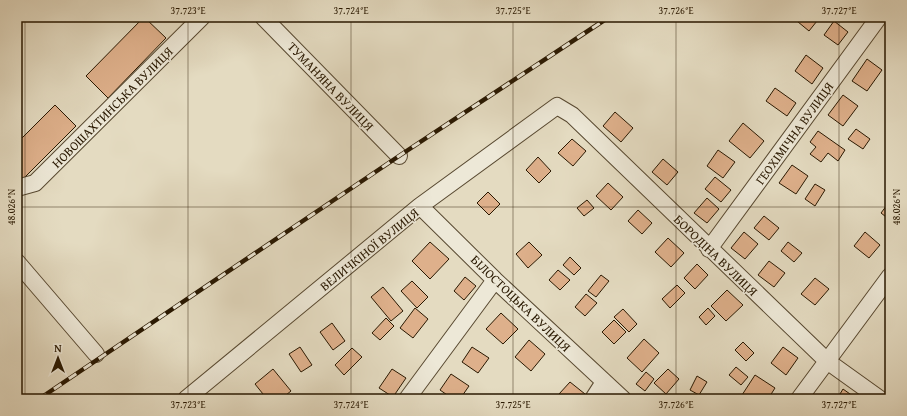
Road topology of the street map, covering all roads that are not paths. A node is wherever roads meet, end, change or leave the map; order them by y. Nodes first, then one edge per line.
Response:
1 (202, 17) edge
2 (263, 17) edge
3 (878, 17) edge
4 (557, 106) joint
5 (399, 156) dead end
6 (17, 188) edge
7 (420, 206) junction
8 (709, 249) junction
9 (17, 262) edge
10 (890, 276) edge
11 (496, 280) junction
12 (96, 354) dead end
13 (827, 362) junction
14 (604, 382) junction
15 (186, 399) edge
16 (407, 399) edge
17 (593, 399) edge
18 (623, 399) edge
19 (799, 399) edge
20 (880, 399) edge

1 - 6 street, НОВОШАХТИНСЬКА ВУЛИЦЯ
2 - 5 street, ТУМАНЯНА ВУЛИЦЯ
3 - 8 street, ГЕОХІМІЧНА ВУЛИЦЯ
4 - 7 street, ВЕЛИЧКІНОЇ ВУЛИЦЯ
4 - 8 street, БОРОДІНА ВУЛИЦЯ
7 - 11 street, БІЛОСТОЦЬКА ВУЛИЦЯ
7 - 15 street, ВЕЛИЧКІНОЇ ВУЛИЦЯ
8 - 13 street, БОРОДІНА ВУЛИЦЯ
9 - 12 street
10 - 13 street
11 - 14 street, БІЛОСТОЦЬКА ВУЛИЦЯ
11 - 16 street
13 - 19 street
13 - 20 street, БОРОДІНА ВУЛИЦЯ
14 - 17 street
14 - 18 street, БІЛОСТОЦЬКА ВУЛИЦЯ

